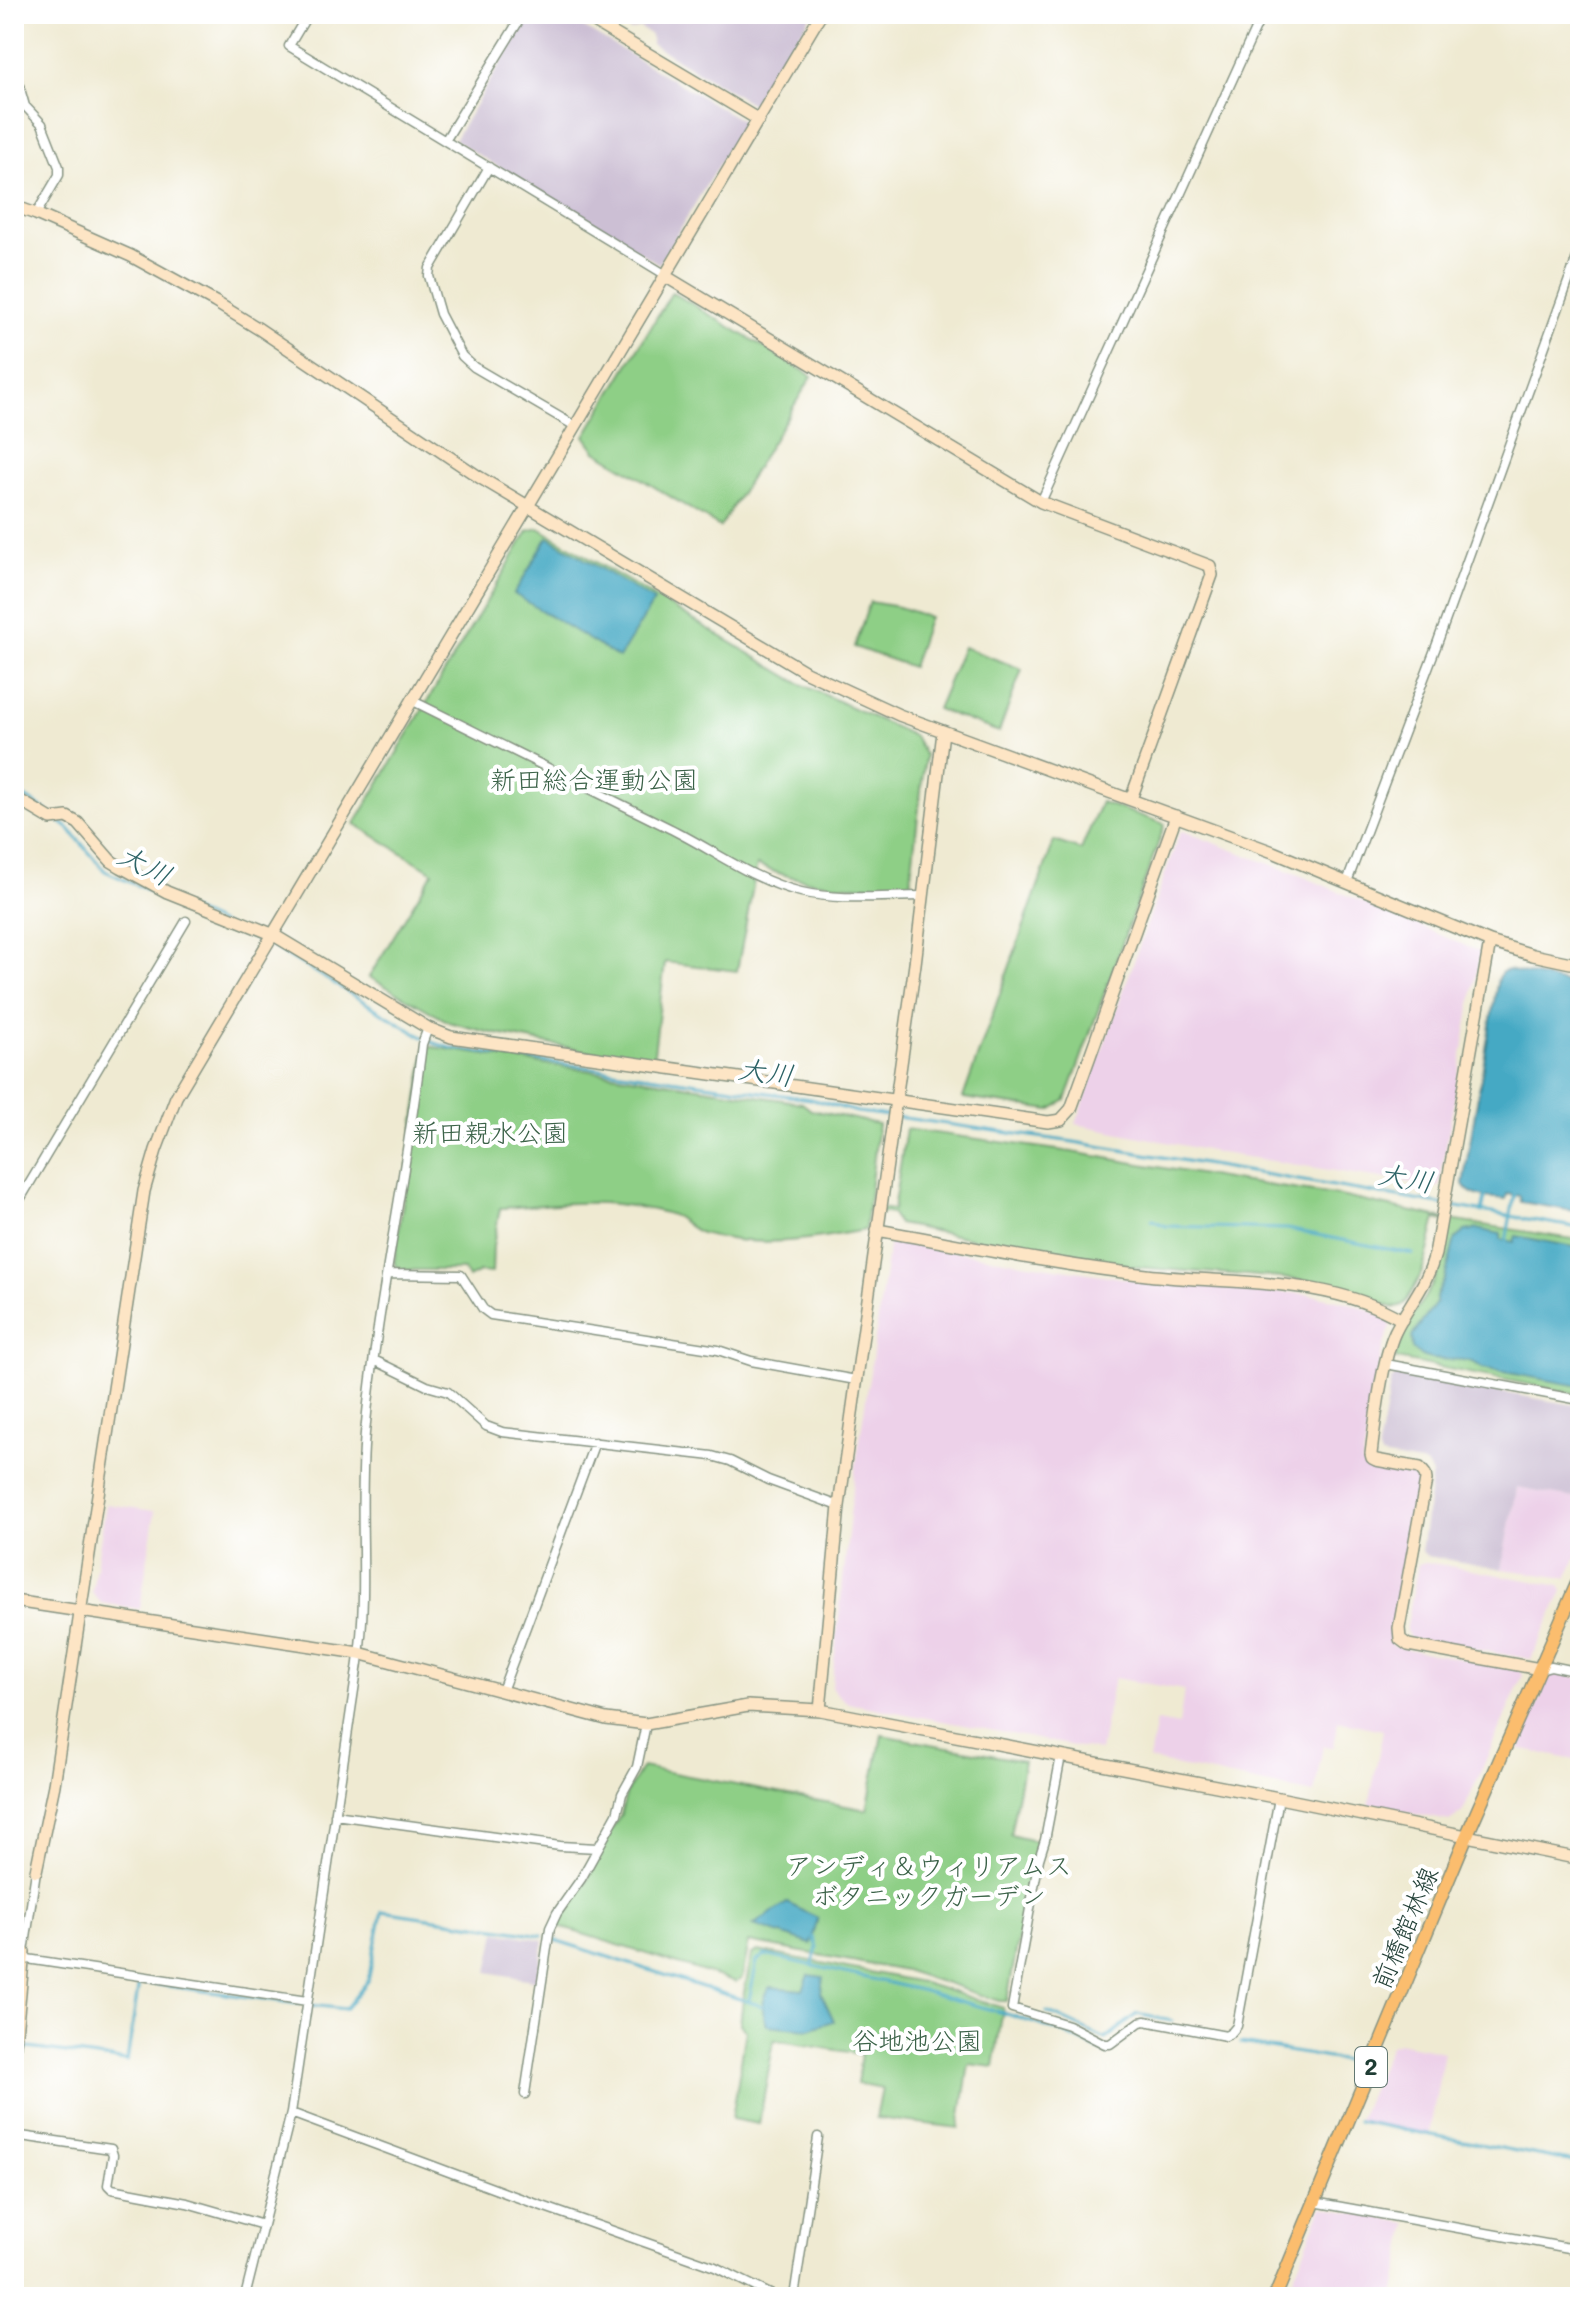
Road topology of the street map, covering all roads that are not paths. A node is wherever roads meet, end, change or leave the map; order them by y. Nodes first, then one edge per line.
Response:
1 (308, 14) edge
2 (523, 14) edge
3 (581, 14) edge
4 (821, 14) edge
5 (1262, 14) edge
6 (14, 68) edge
7 (759, 120) junction
8 (445, 141) junction
9 (489, 167) junction
10 (14, 206) edge
11 (36, 214) junction
12 (1580, 249) edge
13 (665, 276) junction
14 (575, 426) junction
15 (1041, 502) junction
16 (527, 505) junction
17 (411, 700) junction
18 (943, 732) junction
19 (14, 797) edge
20 (1131, 799) junction
21 (1176, 816) junction
22 (1347, 882) junction
23 (923, 896) junction
24 (186, 921) dead end
25 (267, 941) junction
26 (1490, 942) junction
27 (1580, 965) edge
28 (428, 1028) junction
29 (895, 1105) junction
30 (14, 1204) edge
31 (877, 1230) junction
32 (388, 1274) junction
33 (1402, 1320) junction
34 (374, 1360) junction
35 (1386, 1364) junction
36 (856, 1380) junction
37 (1580, 1400) edge
38 (595, 1442) junction
39 (839, 1506) junction
40 (1580, 1577) edge
41 (14, 1601) edge
42 (80, 1611) junction
43 (359, 1653) junction
44 (1540, 1669) junction
45 (1580, 1672) edge
46 (502, 1691) junction
47 (820, 1710) junction
48 (646, 1724) junction
49 (1061, 1756) junction
50 (1279, 1798) junction
51 (335, 1815) junction
52 (1466, 1837) junction
53 (597, 1848) junction
54 (1580, 1859) edge
55 (36, 1871) joint
56 (21, 1956) edge
57 (307, 2001) junction
58 (14, 2054) edge
59 (525, 2094) dead end
60 (291, 2113) junction
61 (14, 2135) edge
62 (818, 2137) dead end
63 (1314, 2202) junction
64 (263, 2225) junction
65 (1580, 2250) edge
66 (245, 2297) edge
67 (776, 2297) edge
68 (794, 2297) edge
69 (1275, 2297) edge

1 - 8 street
2 - 8 street
3 - 7 street
4 - 7 street
5 - 15 street
6 - 11 street
7 - 13 street
8 - 9 street
9 - 13 street
9 - 14 street
10 - 11 street
11 - 16 street
12 - 22 street
13 - 14 street
13 - 15 street
14 - 16 street
15 - 20 street
16 - 17 street
16 - 18 street
17 - 23 street
17 - 25 street
18 - 20 street
18 - 23 street
19 - 25 street
20 - 21 street
21 - 22 street
21 - 29 street
22 - 26 street
23 - 29 street
24 - 30 street
25 - 28 street
25 - 42 street
26 - 27 street
26 - 33 street
28 - 29 street
28 - 32 street
29 - 31 street
31 - 33 street
31 - 36 street
32 - 34 street
32 - 36 street
33 - 35 street
34 - 38 street
34 - 43 street
35 - 37 street
35 - 44 street
36 - 39 street
38 - 39 street
38 - 46 street
39 - 47 street
40 - 44 main road, 前橋館林線 / 2
41 - 42 street
42 - 43 street
42 - 55 street
43 - 46 street
43 - 51 street
44 - 45 street
44 - 52 main road, 前橋館林線 / 2
46 - 48 street
47 - 48 street
47 - 49 street
48 - 53 street
49 - 50 street
49 - 50 street
50 - 52 street
51 - 53 street
51 - 57 street
52 - 54 street
52 - 63 main road, 前橋館林線 / 2
53 - 59 street
55 - 56 street
56 - 57 street
56 - 58 street
57 - 60 street
60 - 64 street
60 - 67 street
61 - 64 street
62 - 68 street
63 - 65 street
63 - 69 main road, 前橋館林線 / 2
64 - 66 street

